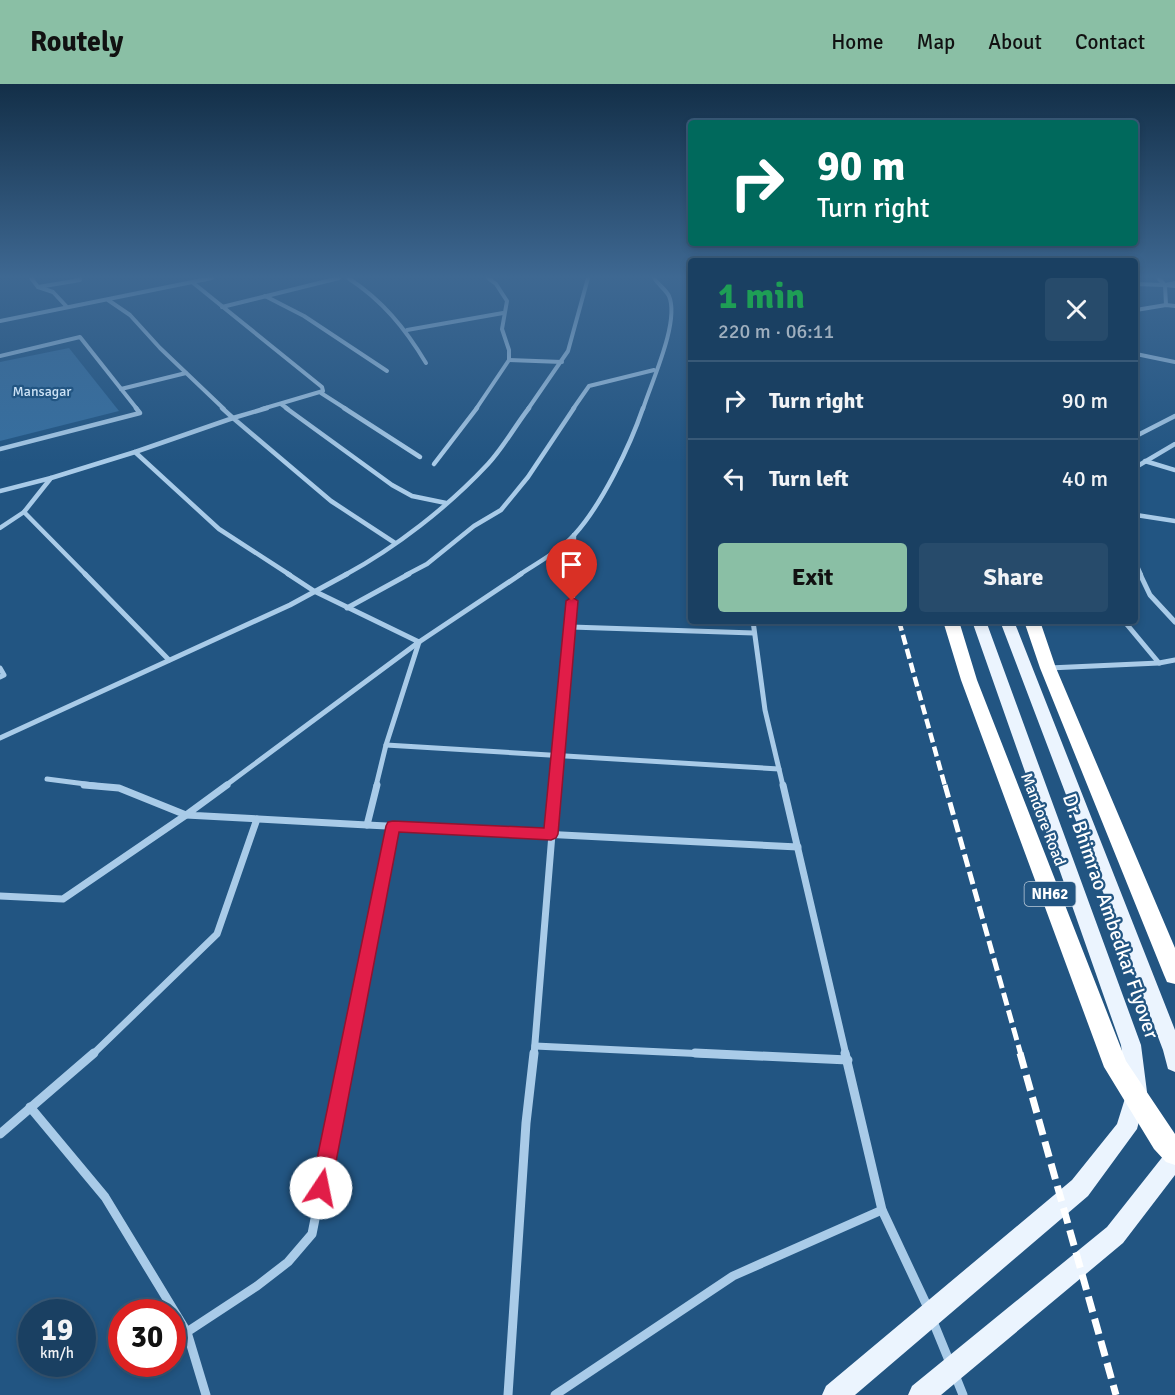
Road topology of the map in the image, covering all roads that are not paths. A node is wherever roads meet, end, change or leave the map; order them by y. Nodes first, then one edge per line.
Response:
1 (71, 339) edge
2 (82, 339) edge
3 (151, 339) edge
4 (263, 339) edge
5 (339, 339) edge
6 (412, 339) edge
7 (506, 339) edge
8 (571, 339) edge
9 (667, 339) edge
10 (1138, 354) edge
11 (0, 356) edge
12 (509, 360) junction
13 (562, 362) junction
14 (1175, 362) edge
15 (426, 363) dead end
16 (654, 370) junction
17 (387, 371) dead end
18 (186, 373) junction
19 (121, 389) junction
20 (321, 393) junction
21 (281, 404) junction
22 (1175, 416) edge
23 (233, 418) junction
24 (1138, 435) edge
25 (1175, 444) edge
26 (0, 449) edge
27 (135, 452) junction
28 (420, 457) dead end
29 (1145, 461) junction
30 (434, 464) dead end
31 (1138, 466) edge
32 (1175, 470) edge
33 (51, 478) junction
34 (0, 491) edge
35 (446, 503) junction
36 (24, 512) junction
37 (1138, 515) edge
38 (1175, 521) edge
39 (0, 528) edge
40 (574, 535) junction
41 (395, 543) junction
42 (1138, 569) edge
43 (314, 591) junction
44 (347, 609) junction
45 (1175, 622) edge
46 (753, 624) edge
47 (952, 624) edge
48 (980, 624) edge
49 (1008, 624) edge
50 (1033, 624) edge
51 (1126, 624) edge
52 (571, 627) junction
53 (754, 633) junction
54 (419, 642) junction
55 (169, 660) junction
56 (1175, 660) edge
57 (1159, 663) junction
58 (0, 668) edge
59 (1048, 668) junction
60 (0, 677) edge
61 (0, 738) edge
62 (386, 745) junction
63 (558, 754) junction
64 (779, 769) junction
65 (47, 779) dead end
66 (186, 815) junction
67 (257, 819) junction
68 (368, 825) junction
69 (393, 826) junction
70 (551, 834) junction
71 (798, 846) junction
72 (0, 896) edge
73 (1175, 975) edge
74 (535, 1046) junction
75 (848, 1060) junction
76 (1175, 1063) edge
77 (30, 1107) junction
78 (0, 1134) edge
79 (1175, 1153) edge
80 (882, 1210) junction
81 (187, 1332) junction
82 (207, 1395) edge
83 (508, 1395) edge
84 (555, 1395) edge
85 (835, 1395) edge
86 (921, 1395) edge
87 (963, 1395) edge

1 - 11 street
2 - 19 street
3 - 18 street
4 - 20 street
5 - 17 street
6 - 15 street
7 - 12 street
8 - 13 street
9 - 16 street
10 - 14 street
12 - 13 street
12 - 30 street
13 - 35 street
16 - 40 street
16 - 44 street
18 - 19 street
18 - 23 street
19 - 26 street
20 - 21 street
20 - 28 street
21 - 23 street
21 - 35 street
22 - 24 street
23 - 27 street
23 - 41 street
25 - 29 street
27 - 33 street
27 - 43 street
29 - 31 street
29 - 32 street
33 - 34 street
33 - 36 street
35 - 41 street
36 - 39 street
36 - 55 street
37 - 38 street
40 - 52 street
40 - 54 street
41 - 43 street
42 - 45 street
43 - 44 street
43 - 55 street
44 - 54 street
46 - 53 street
47 - 79 highway, Mandore Road / NH62
48 - 85 main road, Dr. Bhimrao Ambedkar Flyover
49 - 76 main road, Dr. Bhimrao Ambedkar Flyover
50 - 59 highway
51 - 57 street
52 - 53 street
52 - 63 street
53 - 64 street
54 - 62 street
54 - 66 street
55 - 61 street
56 - 57 street
57 - 59 street
58 - 60 street
59 - 73 highway
62 - 63 street
62 - 68 street
63 - 64 street
63 - 70 street
64 - 71 street
65 - 66 street
66 - 67 street
66 - 72 street
67 - 68 street
67 - 77 street
68 - 69 street
69 - 70 street
69 - 81 street
70 - 71 street
70 - 74 street
71 - 75 street
74 - 75 street
74 - 83 street
75 - 80 street
77 - 78 street
77 - 81 street
79 - 86 main road
80 - 84 street
80 - 87 street
81 - 82 street

